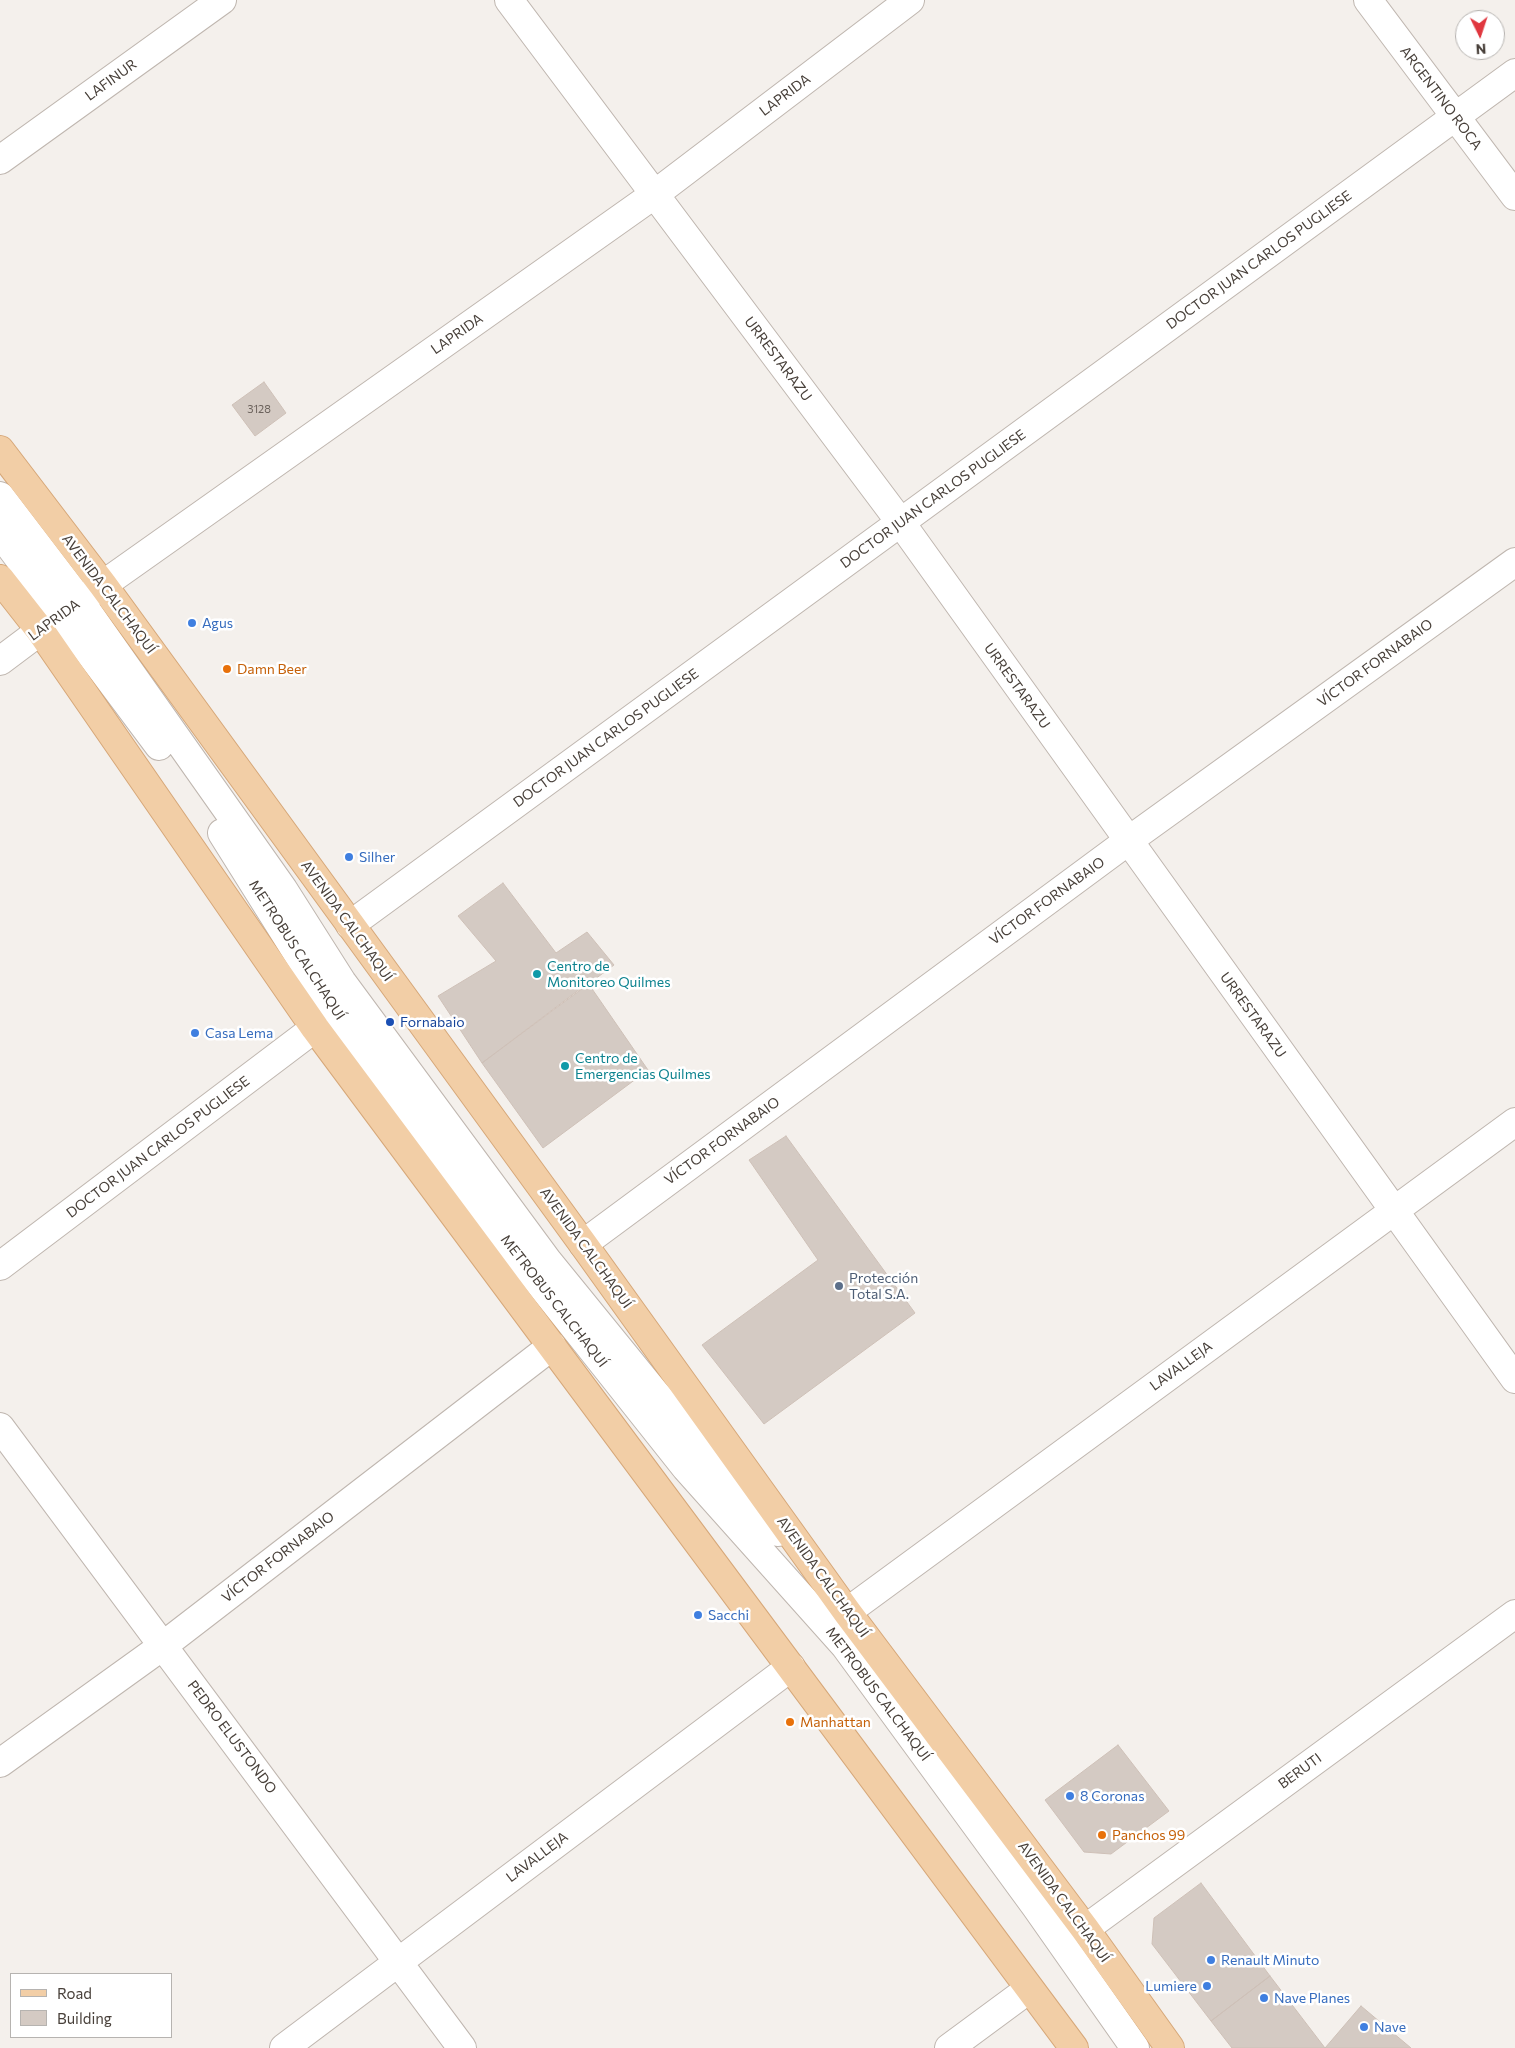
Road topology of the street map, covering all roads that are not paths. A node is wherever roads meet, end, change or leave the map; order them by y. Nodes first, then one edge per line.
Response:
1 (222, 0) edge
2 (509, 0) edge
3 (910, 0) edge
4 (1368, 0) edge
5 (1515, 74) edge
6 (1454, 116) junction
7 (0, 160) edge
8 (655, 194) junction
9 (1515, 196) edge
10 (0, 450) edge
11 (0, 496) edge
12 (900, 523) junction
13 (0, 533) edge
14 (1515, 562) edge
15 (0, 579) edge
16 (103, 585) junction
17 (70, 608) junction
18 (40, 630) junction
19 (0, 661) edge
20 (1128, 841) junction
21 (350, 925) junction
22 (315, 1028) junction
23 (1515, 1122) edge
24 (1393, 1210) junction
25 (583, 1244) junction
26 (0, 1266) edge
27 (552, 1346) junction
28 (1515, 1380) edge
29 (0, 1427) edge
30 (847, 1612) junction
31 (1515, 1614) edge
32 (164, 1645) junction
33 (791, 1667) junction
34 (0, 1763) edge
35 (1085, 1929) junction
36 (399, 1961) junction
37 (1029, 1989) junction
38 (284, 2048) edge
39 (462, 2048) edge
40 (949, 2048) edge
41 (1074, 2048) edge
42 (1135, 2048) edge
43 (1170, 2048) edge

1 - 7 street, LAFINUR
2 - 8 street, URRESTARAZU
3 - 8 street, LAPRIDA
4 - 6 street, ARGENTINO ROCA
5 - 6 street, DOCTOR JUAN CARLOS PUGLIESE
6 - 9 street, ARGENTINO ROCA
6 - 12 street, DOCTOR JUAN CARLOS PUGLIESE
8 - 12 street, URRESTARAZU
8 - 16 street, LAPRIDA
10 - 16 main road, AVENIDA CALCHAQUÍ
11 - 17 street, METROBUS CALCHAQUÍ
12 - 20 street, URRESTARAZU
12 - 21 street, DOCTOR JUAN CARLOS PUGLIESE
13 - 17 street, METROBUS CALCHAQUÍ
14 - 20 street, VÍCTOR FORNABAIO
15 - 18 main road
16 - 17 street, LAPRIDA
16 - 21 main road, AVENIDA CALCHAQUÍ
17 - 18 street, LAPRIDA
17 - 30 street, METROBUS CALCHAQUÍ
17 - 42 street, METROBUS CALCHAQUÍ
18 - 19 street, LAPRIDA
18 - 22 main road
20 - 24 street, URRESTARAZU
20 - 25 street, VÍCTOR FORNABAIO
21 - 25 main road, AVENIDA CALCHAQUÍ
22 - 26 street, DOCTOR JUAN CARLOS PUGLIESE
22 - 27 main road
23 - 24 street, LAVALLEJA
24 - 28 street, URRESTARAZU
24 - 30 street, LAVALLEJA
25 - 30 main road, AVENIDA CALCHAQUÍ
27 - 32 street, VÍCTOR FORNABAIO
27 - 33 main road
29 - 32 street, PEDRO ELUSTONDO
30 - 35 main road, AVENIDA CALCHAQUÍ
31 - 35 street, BERUTI
32 - 34 street, VÍCTOR FORNABAIO
32 - 36 street, PEDRO ELUSTONDO
33 - 36 street, LAVALLEJA
33 - 37 main road
35 - 43 main road, AVENIDA CALCHAQUÍ
36 - 38 street, LAVALLEJA
36 - 39 street, PEDRO ELUSTONDO
37 - 40 street
37 - 41 main road

